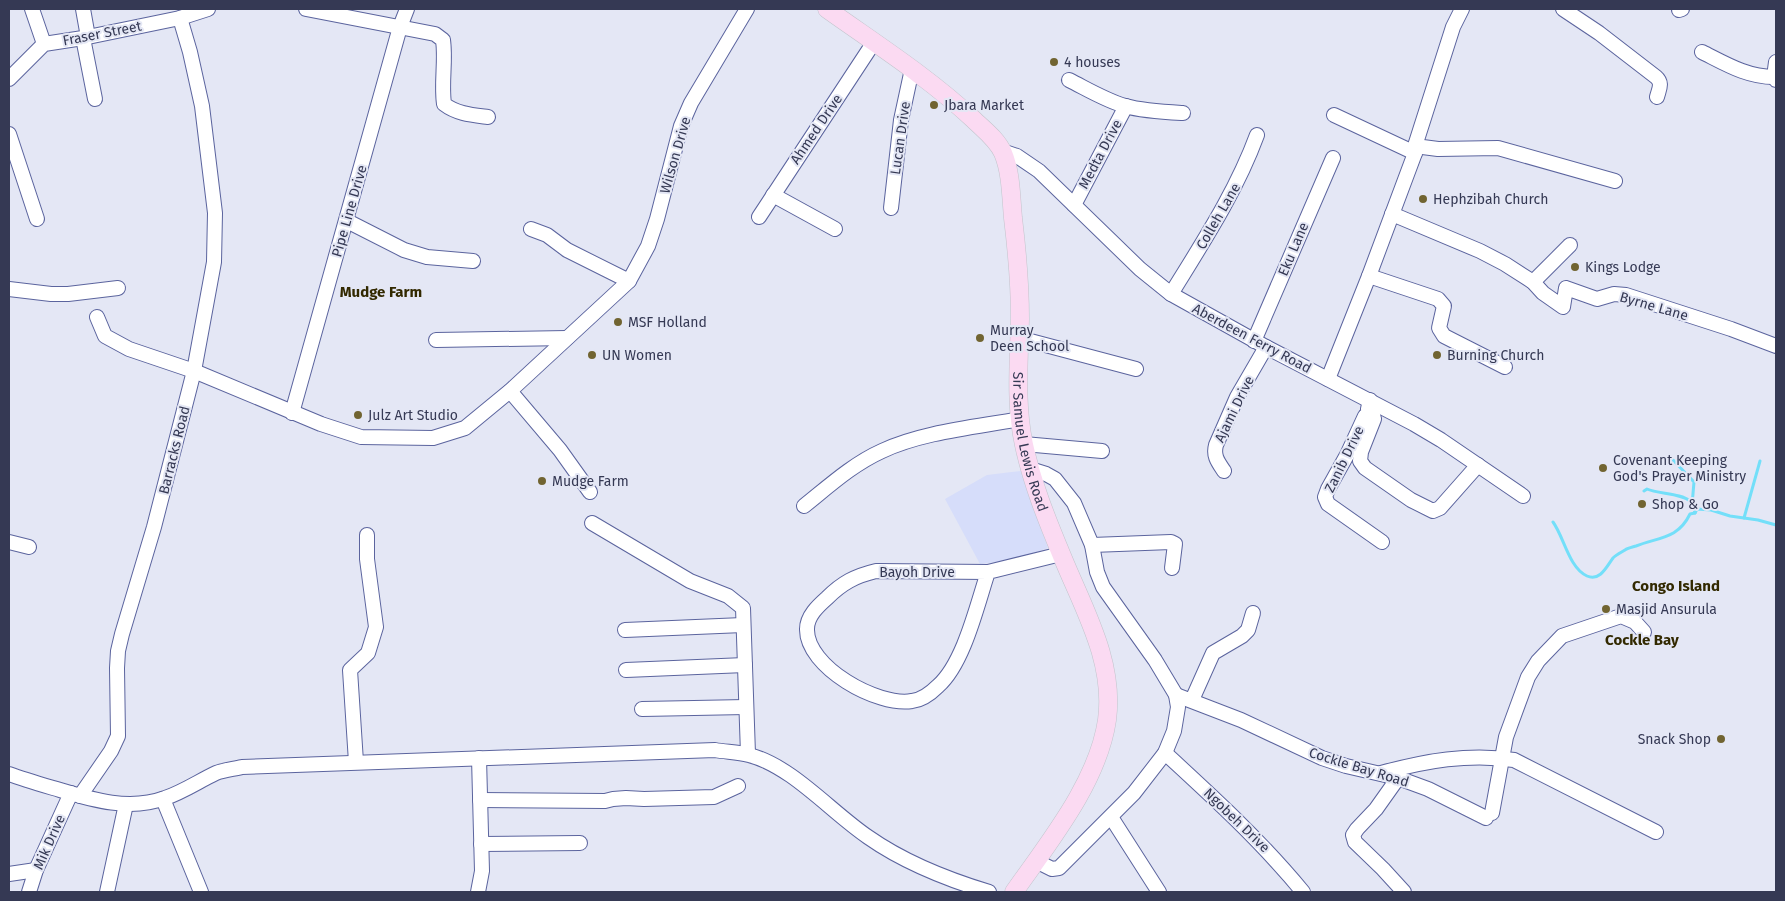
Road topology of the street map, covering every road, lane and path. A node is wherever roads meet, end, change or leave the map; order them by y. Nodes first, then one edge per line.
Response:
1 (32, 9) edge
2 (83, 9) edge
3 (208, 9) edge
4 (306, 9) edge
5 (407, 9) edge
6 (747, 9) edge
7 (827, 9) edge
8 (1462, 9) edge
9 (1564, 9) edge
10 (180, 18) junction
11 (400, 27) junction
12 (85, 38) junction
13 (874, 42) junction
14 (44, 44) junction
15 (1702, 52) dead end
16 (1776, 62) edge
17 (912, 69) junction
18 (1775, 78) edge
19 (9, 79) edge
20 (1069, 80) dead end
21 (1657, 97) dead end
22 (95, 99) dead end
23 (1126, 106) junction
24 (1182, 113) dead end
25 (1334, 115) dead end
26 (488, 117) dead end
27 (9, 134) edge
28 (1257, 135) dead end
29 (1415, 150) junction
30 (1002, 152) junction
31 (1333, 158) dead end
32 (1615, 181) dead end
33 (773, 195) junction
34 (1074, 205) junction
35 (891, 208) dead end
36 (1392, 214) junction
37 (758, 216) dead end
38 (37, 219) dead end
39 (347, 220) junction
40 (531, 229) dead end
41 (835, 229) dead end
42 (1570, 246) dead end
43 (473, 261) dead end
44 (1369, 276) junction
45 (629, 281) junction
46 (1533, 282) junction
47 (118, 288) dead end
48 (9, 289) edge
49 (1171, 294) junction
50 (97, 317) dead end
51 (568, 338) junction
52 (1019, 338) junction
53 (436, 340) dead end
54 (1260, 344) junction
55 (1776, 346) edge
56 (1505, 367) dead end
57 (1136, 369) dead end
58 (194, 371) junction
59 (1328, 379) junction
60 (510, 391) junction
61 (1369, 405) junction
62 (292, 413) junction
63 (1020, 419) junction
64 (1024, 444) junction
65 (1102, 451) dead end
66 (1478, 465) junction
67 (1030, 469) junction
68 (1224, 471) dead end
69 (590, 492) dead end
70 (1523, 496) dead end
71 (804, 506) dead end
72 (592, 523) dead end
73 (367, 535) dead end
74 (9, 542) edge
75 (1382, 542) dead end
76 (1092, 545) junction
77 (29, 547) dead end
78 (1061, 554) junction
79 (1172, 568) dead end
80 (988, 572) junction
81 (1253, 613) dead end
82 (743, 625) junction
83 (625, 630) dead end
84 (1644, 632) dead end
85 (745, 665) junction
86 (626, 670) dead end
87 (1176, 694) junction
88 (1192, 700) junction
89 (746, 707) junction
90 (642, 709) dead end
91 (1165, 753) junction
92 (748, 754) junction
93 (479, 758) junction
94 (1501, 758) junction
95 (356, 762) junction
96 (9, 774) edge
97 (1380, 774) junction
98 (1398, 778) junction
99 (738, 786) dead end
100 (76, 795) junction
101 (163, 799) junction
102 (480, 800) junction
103 (126, 804) junction
104 (1111, 817) junction
105 (1656, 832) dead end
106 (580, 843) dead end
107 (481, 844) junction
108 (1036, 861) junction
109 (36, 870) junction
110 (9, 874) edge
111 (29, 892) edge
112 (107, 892) edge
113 (201, 892) edge
114 (478, 892) edge
115 (989, 892) edge
116 (1014, 892) edge
117 (1159, 892) edge
118 (1303, 892) edge
119 (1404, 892) edge

1 - 14 street
2 - 12 street
3 - 10 street, Fraser Street
4 - 11 street
5 - 11 street, Pipe Line Drive
6 - 45 street, Wilson Drive
7 - 13 main road, Sir Samuel Lewis Road
8 - 29 street
9 - 21 street
10 - 12 street, Fraser Street
10 - 58 street, Barracks Road
11 - 26 street
11 - 39 street, Pipe Line Drive
12 - 14 street, Fraser Street
12 - 22 street
13 - 17 main road, Sir Samuel Lewis Road
13 - 33 street, Ahmed Drive
14 - 19 street, Fraser Street
15 - 18 street
16 - 18 street
17 - 30 main road, Sir Samuel Lewis Road
17 - 35 street, Lucan Drive
20 - 23 street, Medta Drive
23 - 24 street
23 - 34 street, Medta Drive
25 - 29 street
27 - 38 street
28 - 49 street, Colleh Lane
29 - 32 street
29 - 36 street
30 - 34 street, Aberdeen Ferry Road
30 - 52 main road, Sir Samuel Lewis Road
31 - 54 street, Eku Lane
33 - 37 street, Ahmed Drive
33 - 41 street
34 - 49 street, Aberdeen Ferry Road
36 - 44 street
36 - 46 street, Byrne Lane
39 - 43 street
39 - 62 street, Pipe Line Drive
40 - 45 street
42 - 46 street
44 - 56 street
44 - 59 street
45 - 51 street
46 - 55 street, Byrne Lane
47 - 48 street
49 - 54 street, Aberdeen Ferry Road
50 - 58 street
51 - 53 street
51 - 60 street
52 - 57 street
52 - 63 main road, Sir Samuel Lewis Road
54 - 59 street, Aberdeen Ferry Road
54 - 68 street, Ajami Drive
58 - 62 street
58 - 100 street, Barracks Road
59 - 61 street, Aberdeen Ferry Road
60 - 62 street
60 - 69 street
61 - 66 street, Aberdeen Ferry Road
61 - 66 street
61 - 75 street, Zanib Drive
63 - 64 main road, Sir Samuel Lewis Road
63 - 71 street
64 - 65 street
64 - 67 main road, Sir Samuel Lewis Road
66 - 70 street, Aberdeen Ferry Road
67 - 76 street
67 - 78 main road, Sir Samuel Lewis Road
72 - 82 street
73 - 95 street
74 - 77 street
76 - 79 street
76 - 87 street
78 - 80 street, Bayoh Drive
78 - 108 main road, Sir Samuel Lewis Road
80 - 80 street, Bayoh Drive
81 - 88 street
82 - 83 street
82 - 85 street
84 - 94 street
85 - 86 street
85 - 89 street
87 - 88 street, Cockle Bay Road
87 - 91 street
88 - 97 street, Cockle Bay Road
89 - 90 street
89 - 92 street
91 - 104 street
91 - 118 street, Ngobeh Drive
92 - 93 street
92 - 115 street
93 - 95 street
93 - 102 street
94 - 97 street
94 - 98 street, Cockle Bay Road
94 - 105 street
95 - 101 street
96 - 100 street
97 - 98 street, Cockle Bay Road
98 - 119 street
99 - 102 street
100 - 103 street
100 - 109 street, Mik Drive
101 - 103 street
101 - 113 street
102 - 107 street
103 - 112 street
104 - 108 street
104 - 117 street
106 - 107 street
107 - 114 street
108 - 116 main road, Sir Samuel Lewis Road
109 - 110 street
109 - 111 street, Mik Drive

